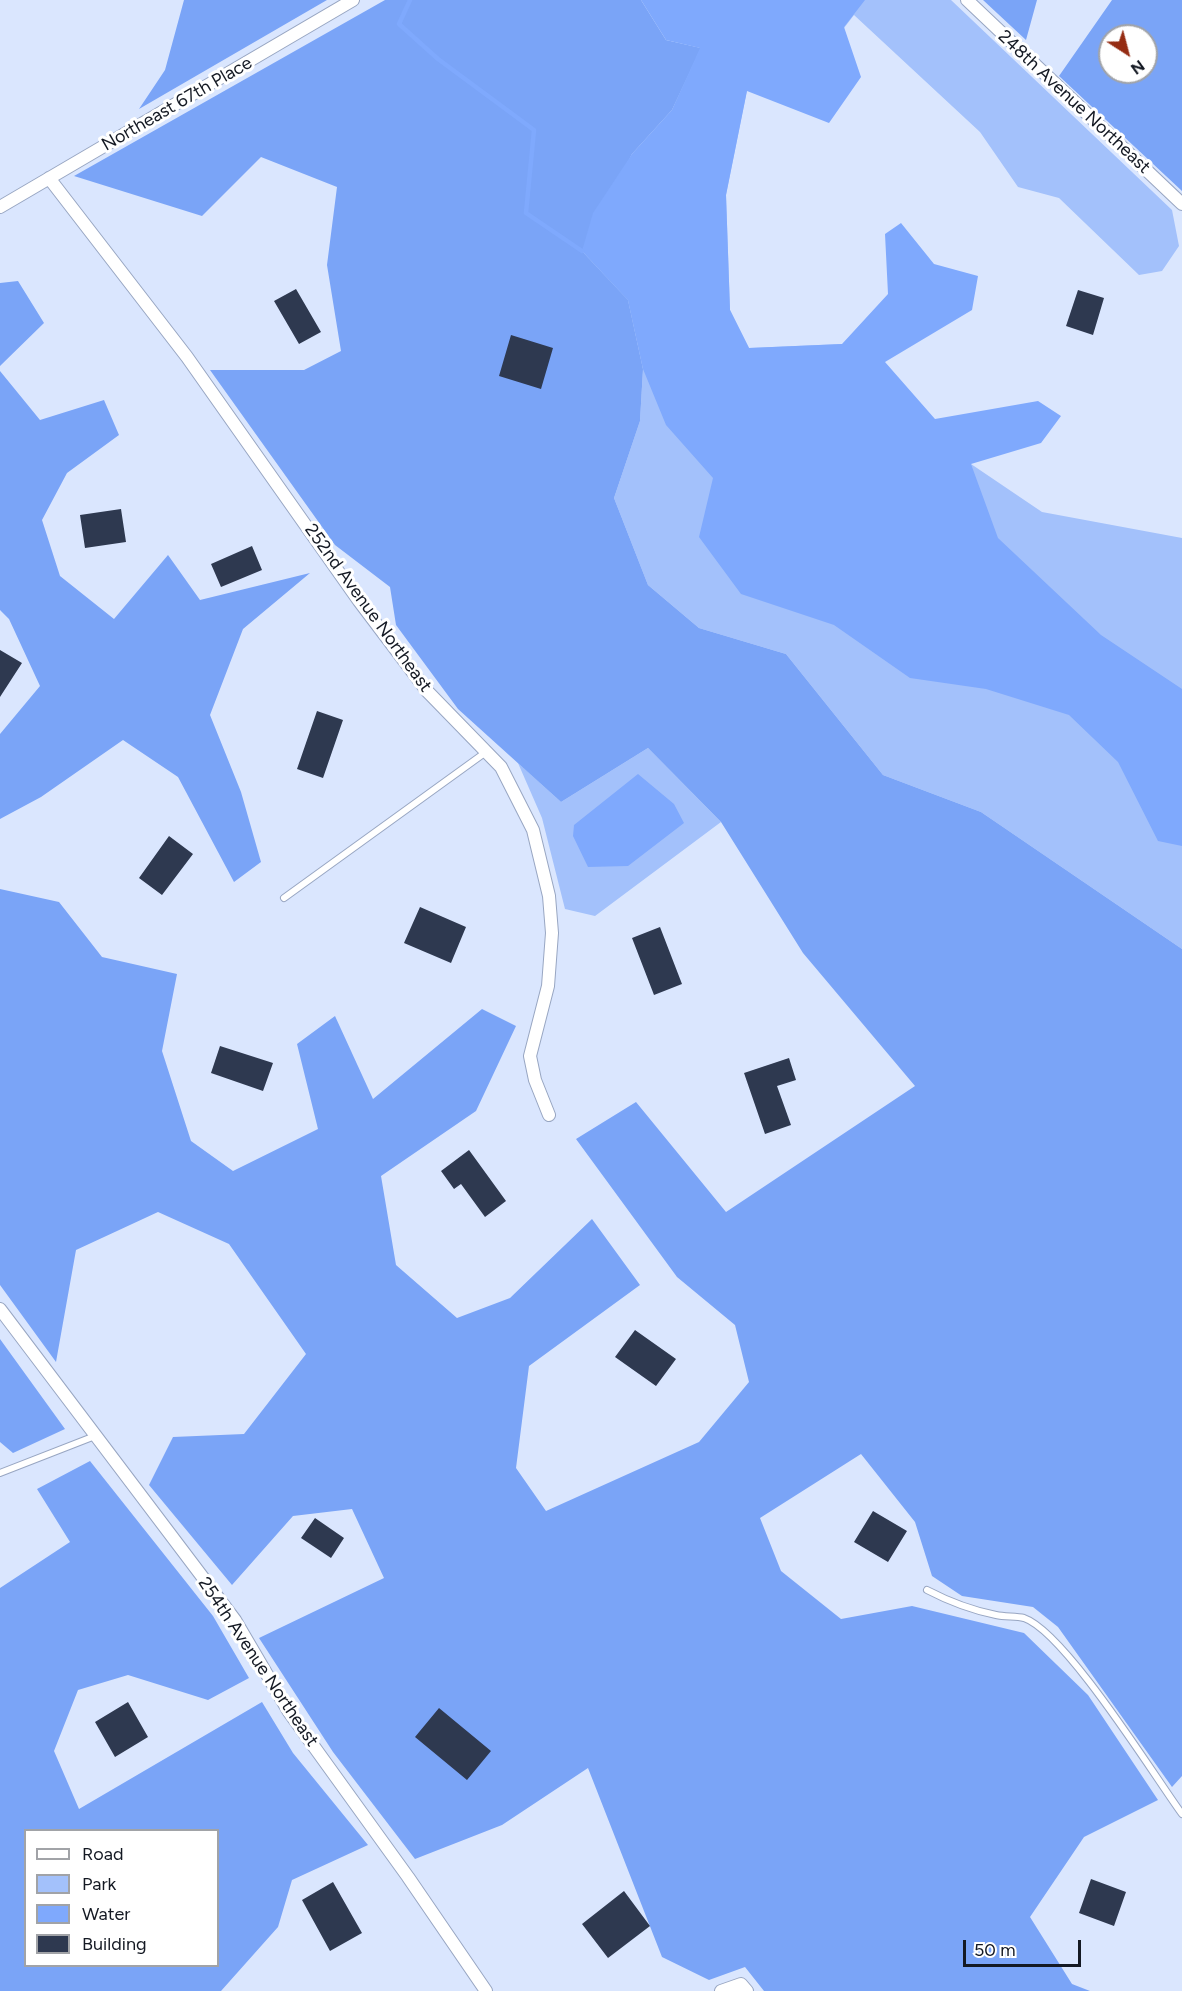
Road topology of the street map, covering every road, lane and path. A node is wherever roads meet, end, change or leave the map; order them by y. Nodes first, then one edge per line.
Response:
1 (353, 0) edge
2 (967, 0) edge
3 (50, 178) junction
4 (1182, 204) edge
5 (0, 207) edge
6 (487, 752) junction
7 (284, 898) dead end
8 (549, 1115) dead end
9 (0, 1309) edge
10 (95, 1435) junction
11 (0, 1473) edge
12 (927, 1590) dead end
13 (1182, 1814) edge
14 (486, 1991) edge
15 (721, 1991) edge
16 (747, 1991) edge

1 - 3 street, Northeast 67th Place
2 - 4 street, 248th Avenue Northeast
3 - 5 street, Northeast 67th Place
3 - 6 street, 252nd Avenue Northeast
6 - 7 lane
6 - 8 street, 252nd Avenue Northeast
9 - 10 street, 254th Avenue Northeast
10 - 11 lane
10 - 14 street, 254th Avenue Northeast
12 - 13 lane
15 - 16 street

